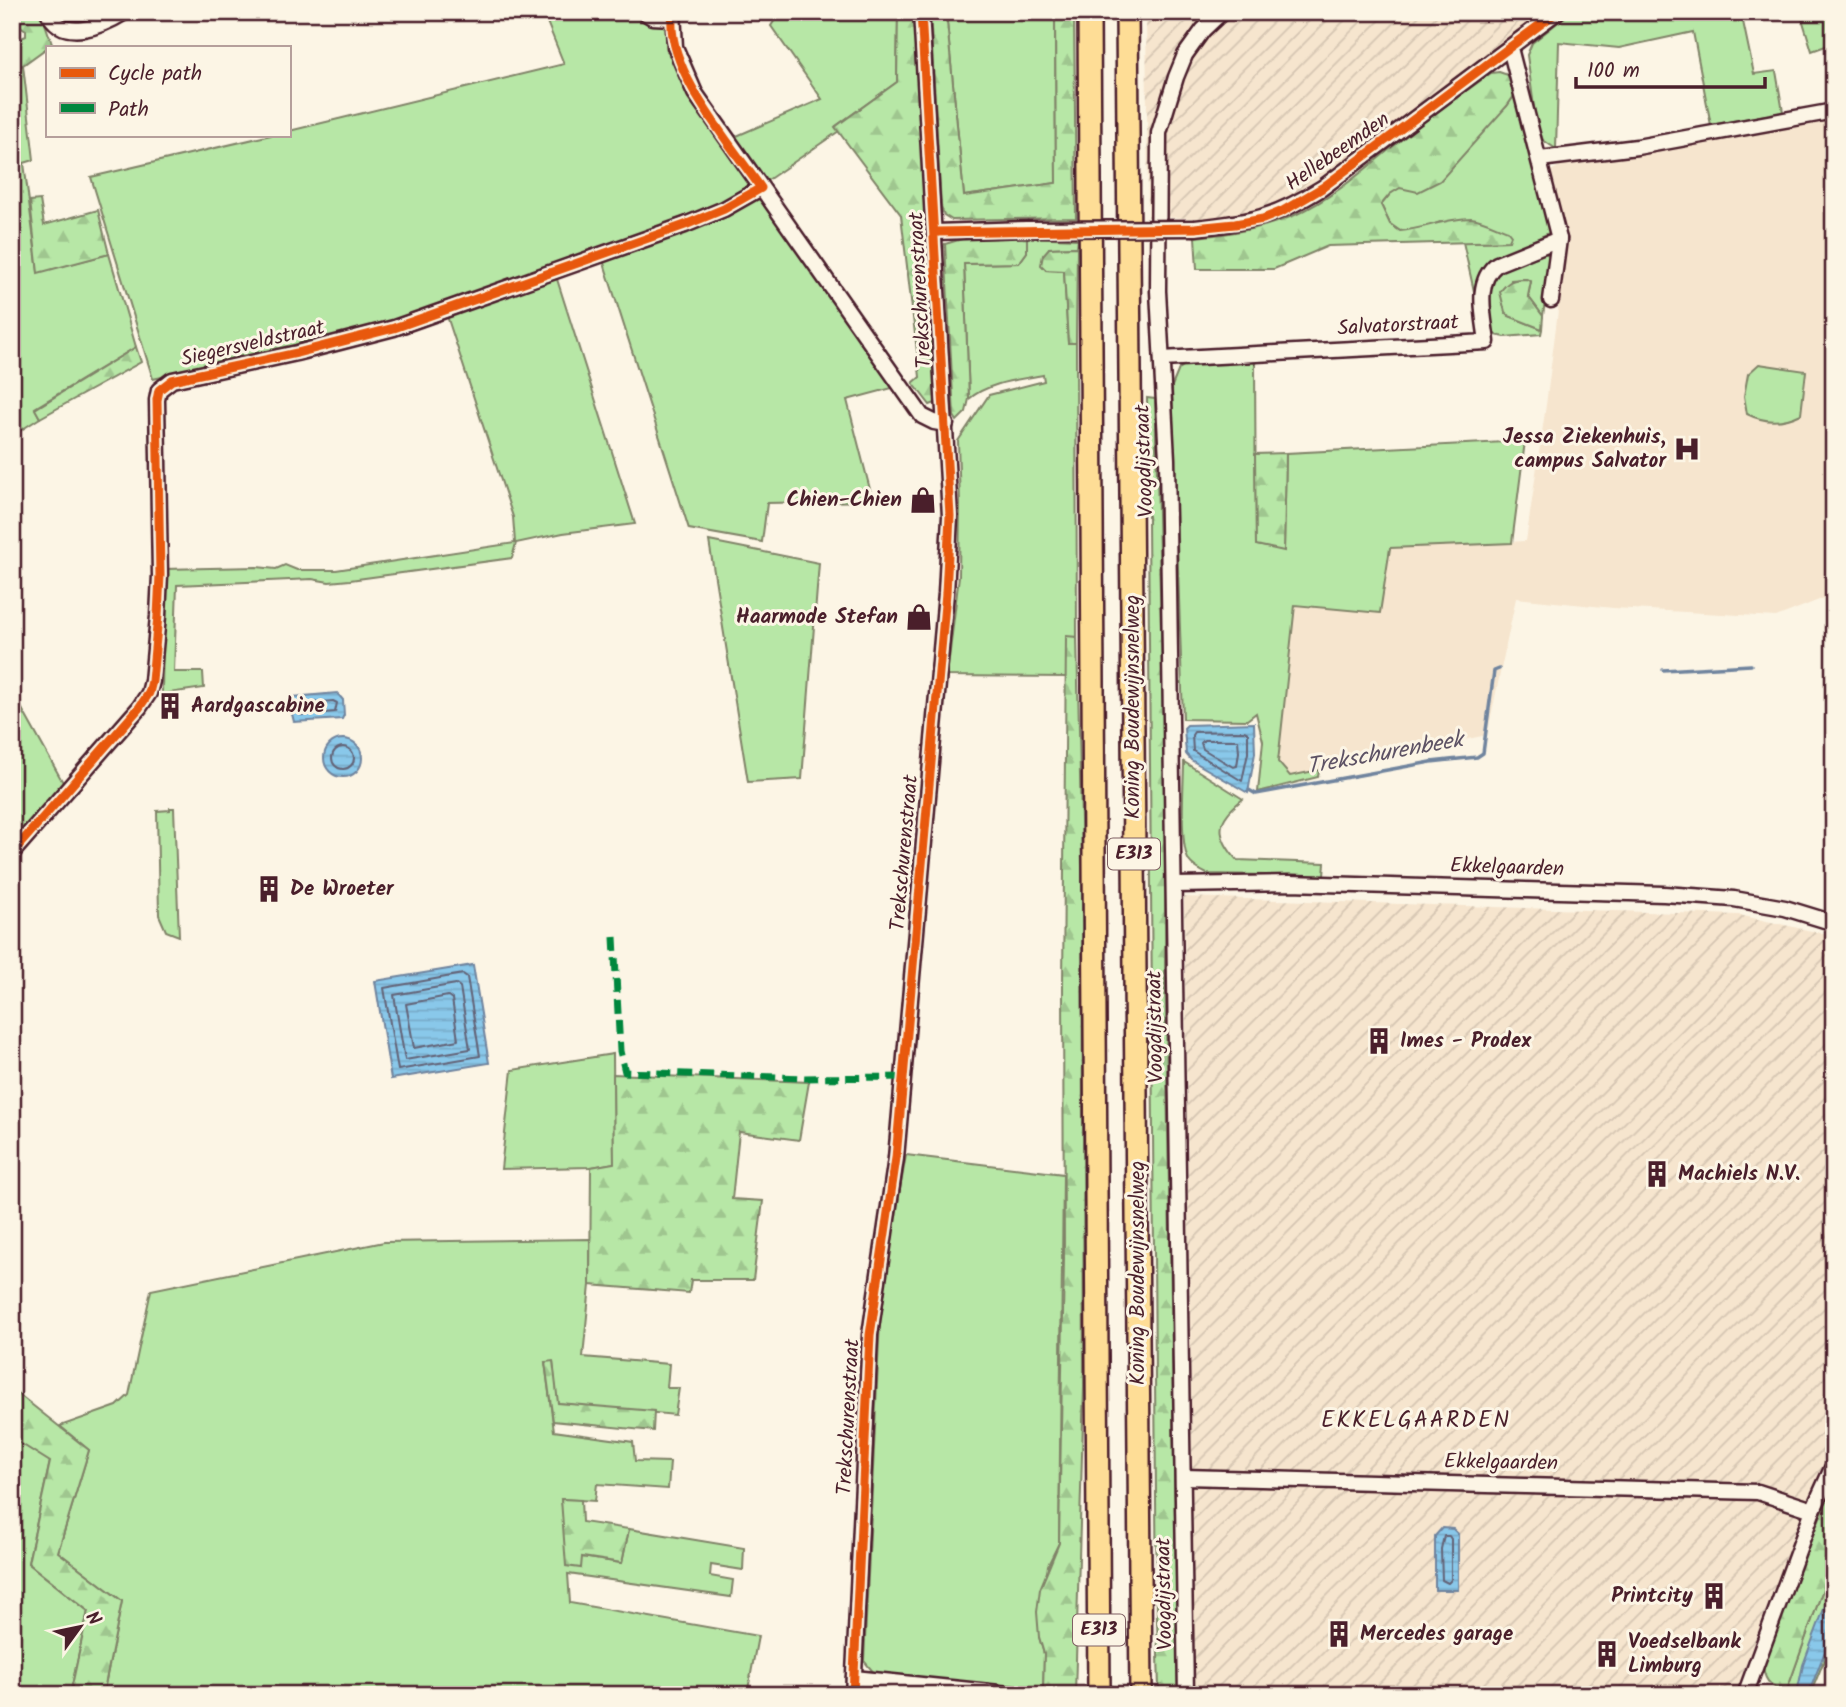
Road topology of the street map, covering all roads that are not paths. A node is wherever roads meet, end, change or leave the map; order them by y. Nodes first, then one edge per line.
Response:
1 (48, 12) edge
2 (125, 12) edge
3 (644, 12) edge
4 (921, 12) edge
5 (1089, 12) edge
6 (1127, 12) edge
7 (1222, 12) edge
8 (1558, 12) edge
9 (672, 15) edge
10 (1510, 48) junction
11 (1834, 111) edge
12 (1540, 159) junction
13 (761, 188) junction
14 (935, 232) junction
15 (1559, 239) junction
16 (1551, 300) dead end
17 (1162, 359) junction
18 (946, 424) junction
19 (12, 853) edge
20 (1175, 885) junction
21 (1834, 923) edge
22 (1834, 1464) edge
23 (1184, 1477) junction
24 (1813, 1510) junction
25 (854, 1678) junction
26 (853, 1695) edge
27 (1019, 1695) edge
28 (1099, 1695) edge
29 (1141, 1695) edge
30 (1186, 1695) edge
31 (1745, 1695) edge

1 - 2 street
3 - 9 street
4 - 14 street, Trekschurenstraat
5 - 28 highway, Koning Boudewijnsnelweg / E313
6 - 29 highway, Koning Boudewijnsnelweg / E313
7 - 17 street
8 - 10 street, Hellebeemden
9 - 13 street, Trekschurenstraat
10 - 12 street
10 - 14 street, Hellebeemden, bridge
11 - 12 street
12 - 15 street
13 - 18 street, Trekschurenstraat
13 - 19 street, Siegersveldstraat
14 - 18 street, Trekschurenstraat
15 - 16 street
15 - 17 street, Salvatorstraat
17 - 20 street, Voogdijstraat
18 - 25 street, Trekschurenstraat
20 - 21 street, Ekkelgaarden
20 - 23 street, Voogdijstraat
22 - 24 street
23 - 24 street, Ekkelgaarden
23 - 30 street, Voogdijstraat
24 - 31 street
25 - 26 street, Trekschurenstraat
25 - 27 street

